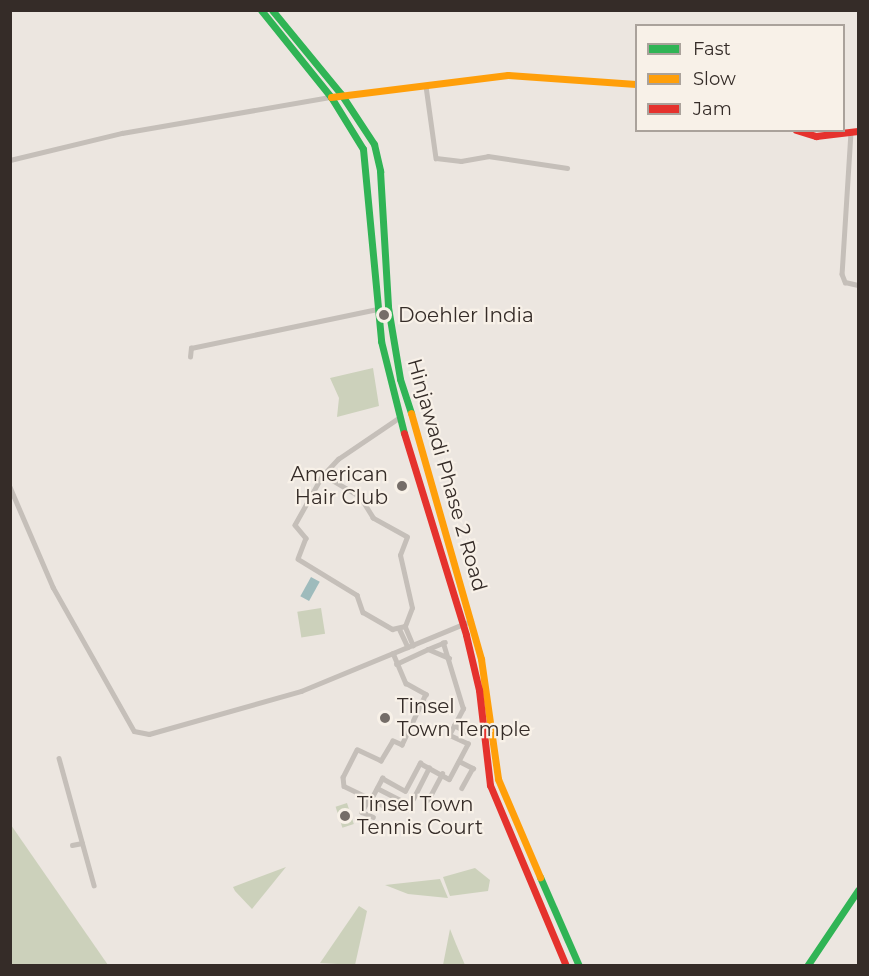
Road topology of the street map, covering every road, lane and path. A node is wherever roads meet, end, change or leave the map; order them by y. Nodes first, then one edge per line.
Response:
1 (261, 10) edge
2 (272, 10) edge
3 (635, 84) edge
4 (426, 86) junction
5 (341, 94) junction
6 (331, 97) junction
7 (803, 132) edge
8 (855, 132) edge
9 (10, 160) edge
10 (567, 168) dead end
11 (858, 285) edge
12 (388, 308) junction
13 (377, 309) junction
14 (190, 357) dead end
15 (400, 417) junction
16 (323, 475) junction
17 (10, 487) edge
18 (471, 621) junction
19 (463, 625) junction
20 (405, 626) junction
21 (399, 628) junction
22 (410, 646) junction
23 (428, 649) junction
24 (393, 653) junction
25 (449, 658) junction
26 (396, 664) junction
27 (454, 725) junction
28 (469, 733) dead end
29 (59, 758) dead end
30 (459, 760) junction
31 (429, 768) junction
32 (442, 774) junction
33 (377, 788) junction
34 (462, 788) dead end
35 (370, 799) junction
36 (413, 799) dead end
37 (428, 800) dead end
38 (402, 801) dead end
39 (388, 808) dead end
40 (373, 817) dead end
41 (82, 843) junction
42 (72, 845) dead end
43 (94, 885) dead end
44 (858, 890) edge
45 (566, 966) edge
46 (579, 966) edge
47 (807, 966) edge

1 - 6 main road, Hinjawadi Phase 2 Road
2 - 5 main road, Hinjawadi Phase 2 Road
3 - 4 main road
4 - 5 main road
4 - 10 street
5 - 6 main road
5 - 12 main road, Hinjawadi Phase 2 Road
6 - 9 street
6 - 13 main road, Hinjawadi Phase 2 Road
7 - 8 main road
8 - 11 street
12 - 13 main road
12 - 18 main road, Hinjawadi Phase 2 Road
13 - 14 street
13 - 15 main road, Hinjawadi Phase 2 Road
15 - 16 street
15 - 19 main road, Hinjawadi Phase 2 Road
16 - 20 street
16 - 21 street
17 - 24 street
18 - 19 street
18 - 46 main road, Hinjawadi Phase 2 Road
19 - 22 street
19 - 45 main road, Hinjawadi Phase 2 Road
20 - 21 street
20 - 22 street
21 - 22 street
22 - 24 street
23 - 25 street
23 - 25 street
23 - 26 street
24 - 26 street
25 - 27 street
26 - 35 street
27 - 28 street
27 - 30 street
29 - 41 street
30 - 32 street
30 - 34 street
31 - 32 street
31 - 33 street
31 - 36 street
32 - 37 street
33 - 35 street
33 - 38 street
35 - 39 street
35 - 40 street
41 - 42 street
41 - 43 street
44 - 47 main road

